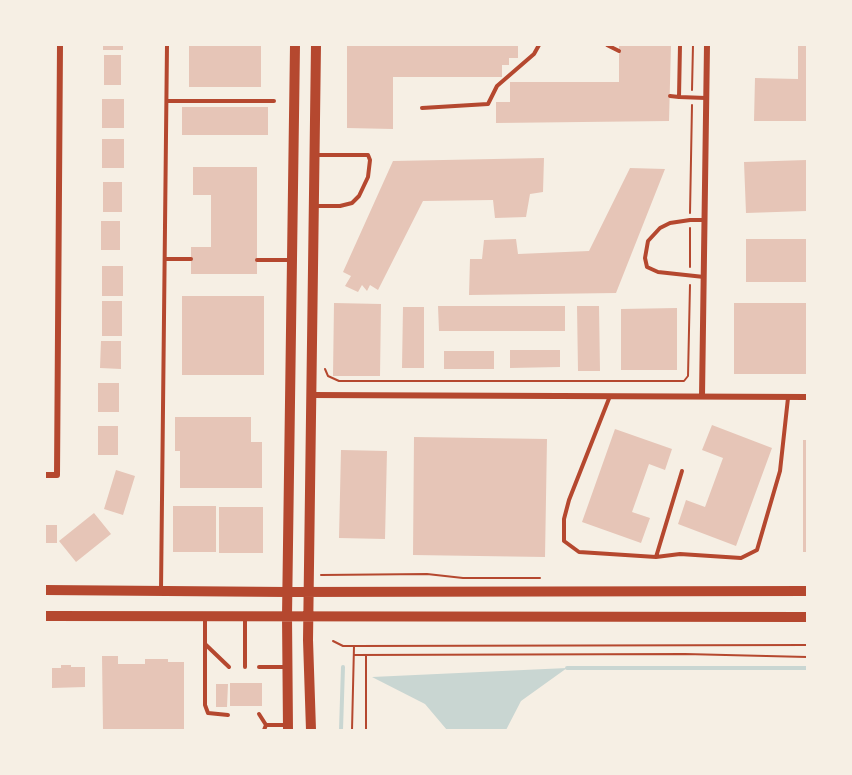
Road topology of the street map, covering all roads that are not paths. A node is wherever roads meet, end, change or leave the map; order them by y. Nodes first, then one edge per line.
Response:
1 (60, 45) edge
2 (167, 45) edge
3 (295, 45) edge
4 (316, 45) edge
5 (539, 45) edge
6 (608, 45) edge
7 (680, 45) edge
8 (707, 45) edge
9 (619, 51) dead end
10 (670, 96) dead end
11 (679, 97) junction
12 (706, 98) junction
13 (167, 101) junction
14 (274, 101) dead end
15 (422, 108) dead end
16 (315, 154) junction
17 (314, 206) junction
18 (704, 220) junction
19 (165, 259) junction
20 (191, 260) dead end
21 (257, 260) dead end
22 (293, 260) junction
23 (704, 277) junction
24 (312, 395) junction
25 (610, 396) junction
26 (702, 396) junction
27 (788, 397) junction
28 (807, 397) edge
29 (682, 471) dead end
30 (45, 475) edge
31 (656, 557) junction
32 (45, 590) edge
33 (161, 591) junction
34 (807, 591) edge
35 (287, 592) junction
36 (309, 592) junction
37 (45, 616) edge
38 (205, 616) junction
39 (245, 616) junction
40 (287, 616) junction
41 (309, 616) junction
42 (807, 617) edge
43 (205, 644) junction
44 (229, 667) dead end
45 (245, 667) dead end
46 (259, 667) dead end
47 (286, 667) junction
48 (259, 714) dead end
49 (228, 715) dead end
50 (265, 728) edge
51 (288, 728) edge
52 (311, 730) edge

1 - 30 street
2 - 13 lane
3 - 22 main road
4 - 16 main road
5 - 15 lane
6 - 9 lane
7 - 11 lane
8 - 12 street
10 - 11 lane
11 - 12 lane
12 - 18 street
13 - 14 lane
13 - 19 lane
16 - 17 main road
16 - 17 lane
17 - 24 main road
18 - 23 street
18 - 23 lane
19 - 20 lane
19 - 33 lane
21 - 22 lane
22 - 35 main road
23 - 26 street
24 - 25 street
24 - 36 main road
25 - 26 street
25 - 31 lane
26 - 27 street
27 - 28 street
27 - 31 lane
29 - 31 lane
32 - 33 main road
33 - 35 main road
34 - 36 main road
35 - 36 main road
35 - 40 main road
36 - 41 main road
37 - 38 main road
38 - 39 main road
38 - 43 lane
39 - 40 main road
39 - 45 lane
40 - 41 main road
40 - 47 main road
41 - 42 main road
41 - 52 main road
43 - 44 lane
43 - 49 lane
46 - 47 lane
47 - 51 main road
48 - 50 lane
50 - 51 lane

